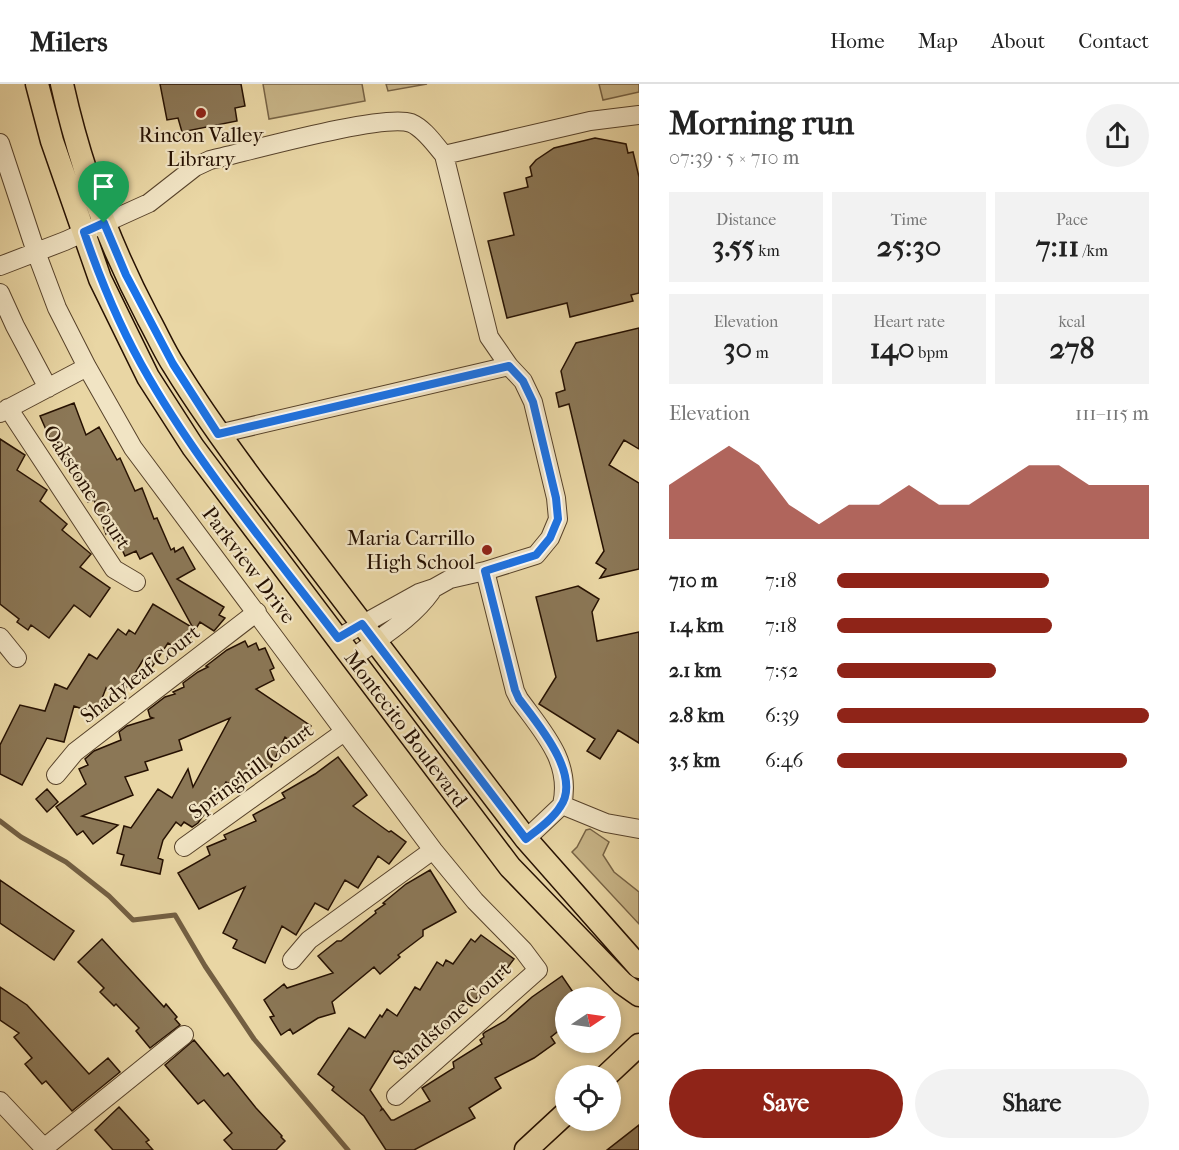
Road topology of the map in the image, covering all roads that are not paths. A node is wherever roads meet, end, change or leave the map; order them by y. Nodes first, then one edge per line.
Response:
1 (37, 84) edge
2 (62, 84) edge
3 (639, 115) edge
4 (0, 143) edge
5 (444, 156) junction
6 (94, 228) junction
7 (36, 252) junction
8 (0, 266) edge
9 (0, 293) edge
10 (509, 366) junction
11 (87, 367) junction
12 (48, 388) junction
13 (4, 411) edge
14 (218, 434) junction
15 (485, 571) junction
16 (136, 582) dead end
17 (257, 612) junction
18 (368, 632) junction
19 (0, 637) edge
20 (338, 638) junction
21 (17, 658) dead end
22 (353, 658) junction
23 (344, 732) junction
24 (56, 775) dead end
25 (562, 805) junction
26 (639, 829) edge
27 (526, 839) junction
28 (184, 847) dead end
29 (433, 850) junction
30 (292, 960) dead end
31 (639, 968) edge
32 (538, 970) joint
33 (639, 995) edge
34 (184, 1035) dead end
35 (639, 1045) edge
36 (618, 1065) edge
37 (396, 1096) dead end
38 (0, 1101) edge
39 (555, 1123) edge
40 (45, 1149) edge
41 (526, 1150) edge

1 - 6 main road, Montecito Boulevard
2 - 6 main road, Montecito Boulevard
3 - 5 street
4 - 7 street, Parkview Drive
5 - 6 street
5 - 10 street
6 - 7 street
6 - 14 main road, Montecito Boulevard
6 - 20 main road, Montecito Boulevard
7 - 8 street
7 - 11 street, Parkview Drive
9 - 12 street
10 - 14 street
10 - 15 street
11 - 12 street
11 - 17 street, Parkview Drive
12 - 13 street
13 - 16 street, Oakstone Court
14 - 18 main road, Montecito Boulevard
15 - 18 street
15 - 25 street
17 - 23 street, Parkview Drive
17 - 24 street, Shadyleaf Court
18 - 20 street
18 - 22 street
18 - 27 main road, Montecito Boulevard
19 - 21 street
20 - 22 main road, Montecito Boulevard
22 - 33 main road, Montecito Boulevard
23 - 28 street, Springhill Court
23 - 29 street, Parkview Drive
25 - 26 street
25 - 27 street
27 - 31 main road, Montecito Boulevard
29 - 30 street
29 - 32 street, Parkview Drive
32 - 37 street, Sandstone Court
34 - 40 street
35 - 36 main road
38 - 40 street
39 - 41 main road

